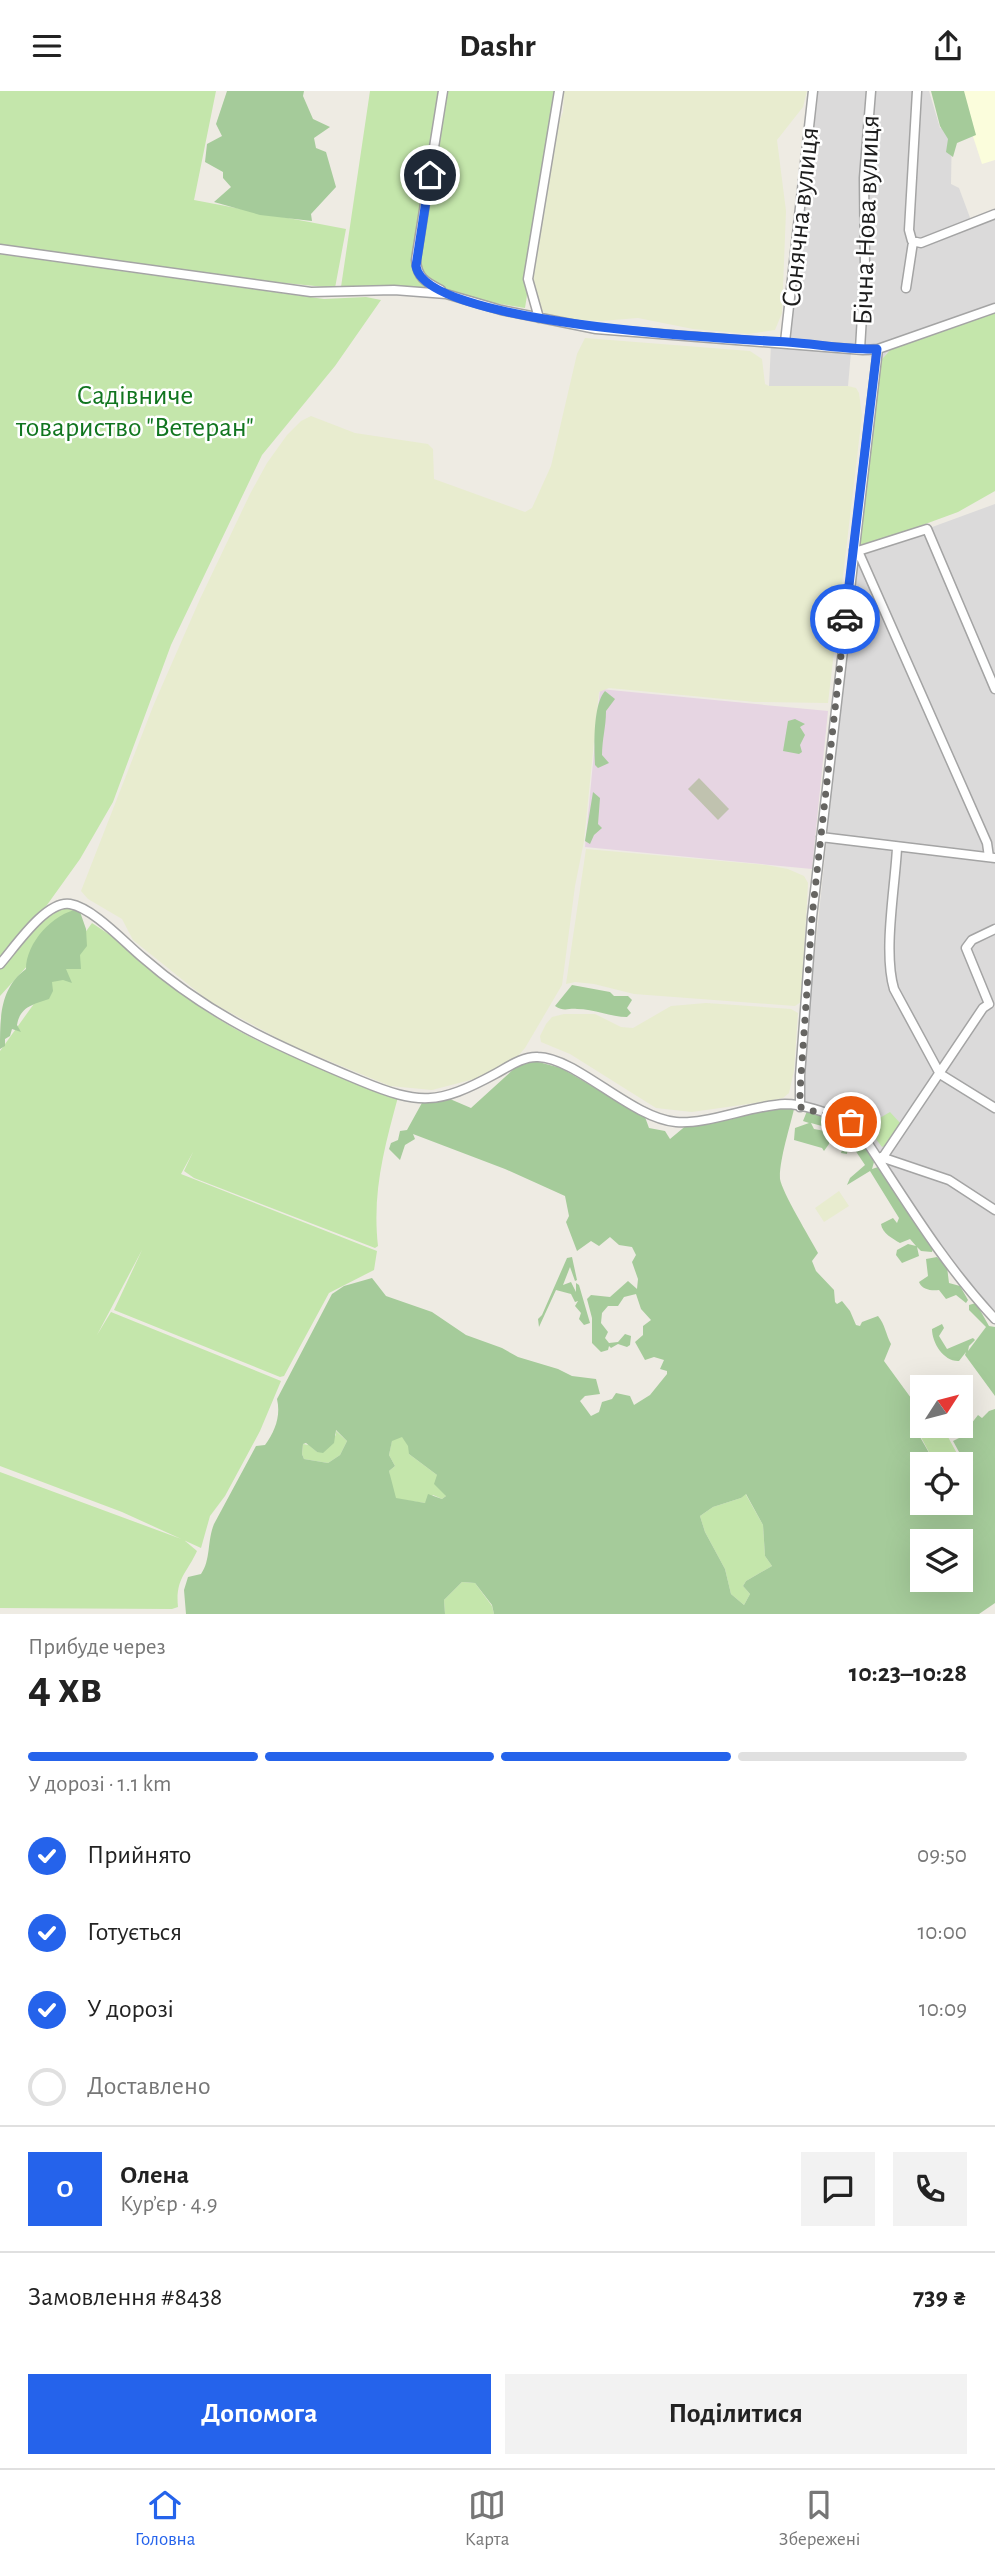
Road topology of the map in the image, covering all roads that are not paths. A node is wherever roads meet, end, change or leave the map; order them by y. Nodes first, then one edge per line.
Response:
1 (443, 91) edge
2 (559, 91) edge
3 (813, 91) edge
4 (871, 91) edge
5 (917, 91) edge
6 (995, 214) edge
7 (913, 242) junction
8 (0, 249) edge
9 (906, 288) dead end
10 (446, 293) junction
11 (995, 308) edge
12 (539, 318) junction
13 (785, 342) junction
14 (860, 349) junction
15 (877, 349) junction
16 (856, 550) junction
17 (995, 688) edge
18 (821, 837) junction
19 (897, 848) junction
20 (992, 857) edge
21 (995, 929) edge
22 (0, 964) edge
23 (992, 1003) edge
24 (940, 1074) junction
25 (800, 1107) junction
26 (995, 1108) edge
27 (880, 1157) junction
28 (995, 1210) edge
29 (995, 1319) edge

1 - 10 street
2 - 12 street
3 - 13 street, Сонячна вулиця
4 - 14 street, Бічна Нова вулиця
5 - 7 street
6 - 7 street
7 - 9 street
8 - 10 street
10 - 12 street
11 - 15 street
12 - 13 street
13 - 14 street
14 - 15 street
15 - 16 street
16 - 17 street
16 - 18 street
16 - 20 street
18 - 19 street
18 - 25 street
19 - 20 street
19 - 24 street
21 - 23 street
22 - 25 street
23 - 24 street
24 - 26 street
24 - 27 street
25 - 27 street
27 - 28 street
27 - 29 street

